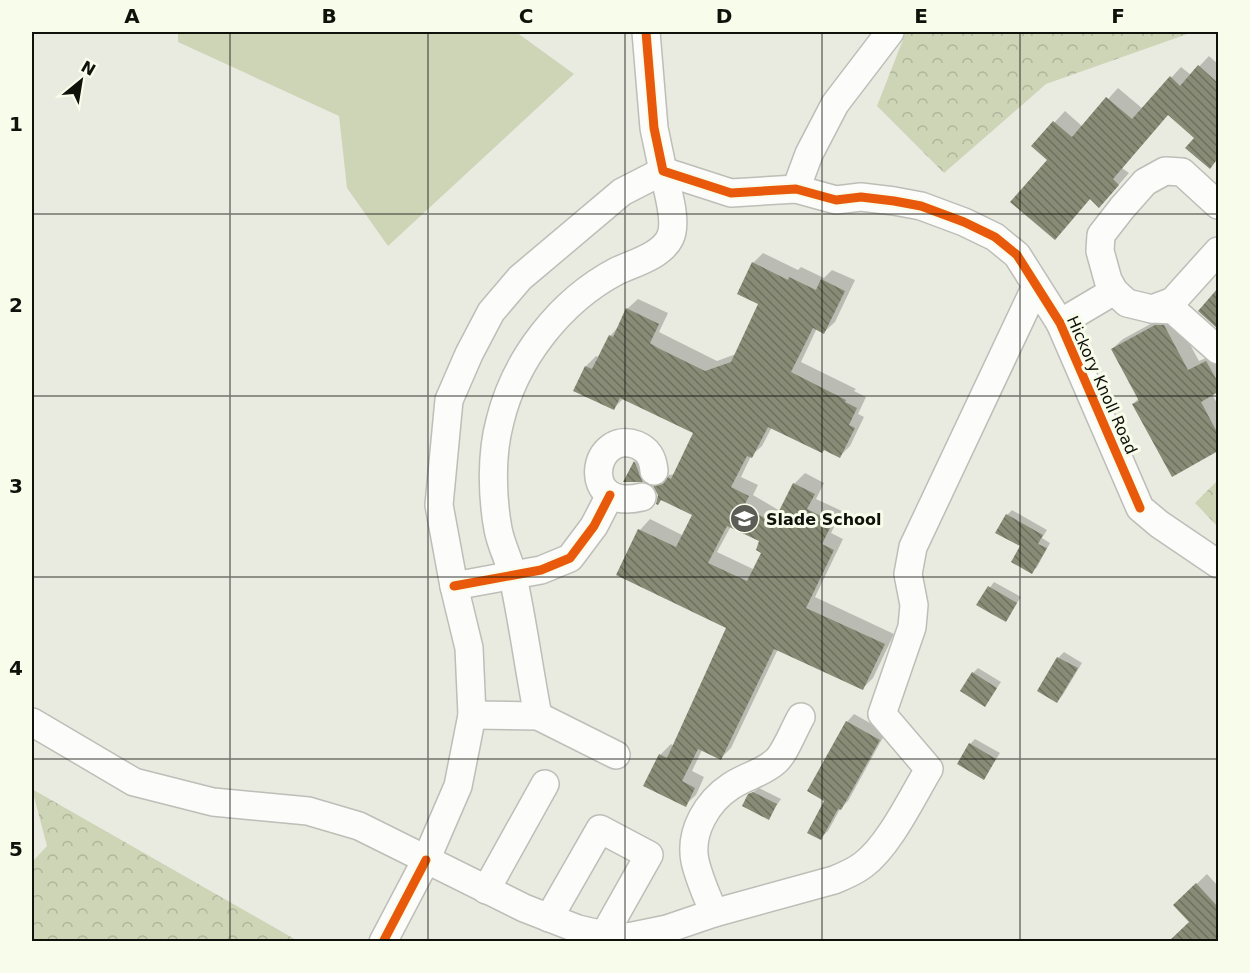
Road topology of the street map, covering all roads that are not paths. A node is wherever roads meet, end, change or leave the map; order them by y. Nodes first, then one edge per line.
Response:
1 (646, 32) edge
2 (890, 32) edge
3 (663, 171) junction
4 (796, 189) junction
5 (1218, 205) edge
6 (1218, 251) edge
7 (1036, 286) junction
8 (1114, 291) junction
9 (1152, 309) junction
10 (1059, 323) junction
11 (1218, 350) edge
12 (654, 471) dead end
13 (610, 495) junction
14 (642, 497) dead end
15 (1218, 564) edge
16 (513, 576) junction
17 (453, 586) junction
18 (472, 715) junction
19 (538, 716) junction
20 (801, 717) dead end
21 (32, 722) edge
22 (616, 754) dead end
23 (545, 784) dead end
24 (426, 860) junction
25 (486, 890) junction
26 (714, 913) junction
27 (549, 918) junction
28 (604, 935) junction
29 (383, 942) edge

1 - 3 street
2 - 4 street
3 - 4 street, Hickory Knoll Road
3 - 16 street
3 - 17 street
4 - 7 street, Hickory Knoll Road
5 - 8 street
6 - 9 street
7 - 10 street, Hickory Knoll Road
7 - 26 street
8 - 9 street
8 - 10 street
9 - 11 street
10 - 15 street, Hickory Knoll Road
12 - 13 street
13 - 14 street
13 - 16 street
16 - 17 street
16 - 19 street
17 - 18 street
18 - 19 street
18 - 24 street
19 - 22 street
20 - 26 street
21 - 24 street
23 - 25 street
24 - 25 street
24 - 29 street
25 - 27 street
26 - 28 street
27 - 28 street
27 - 28 street

